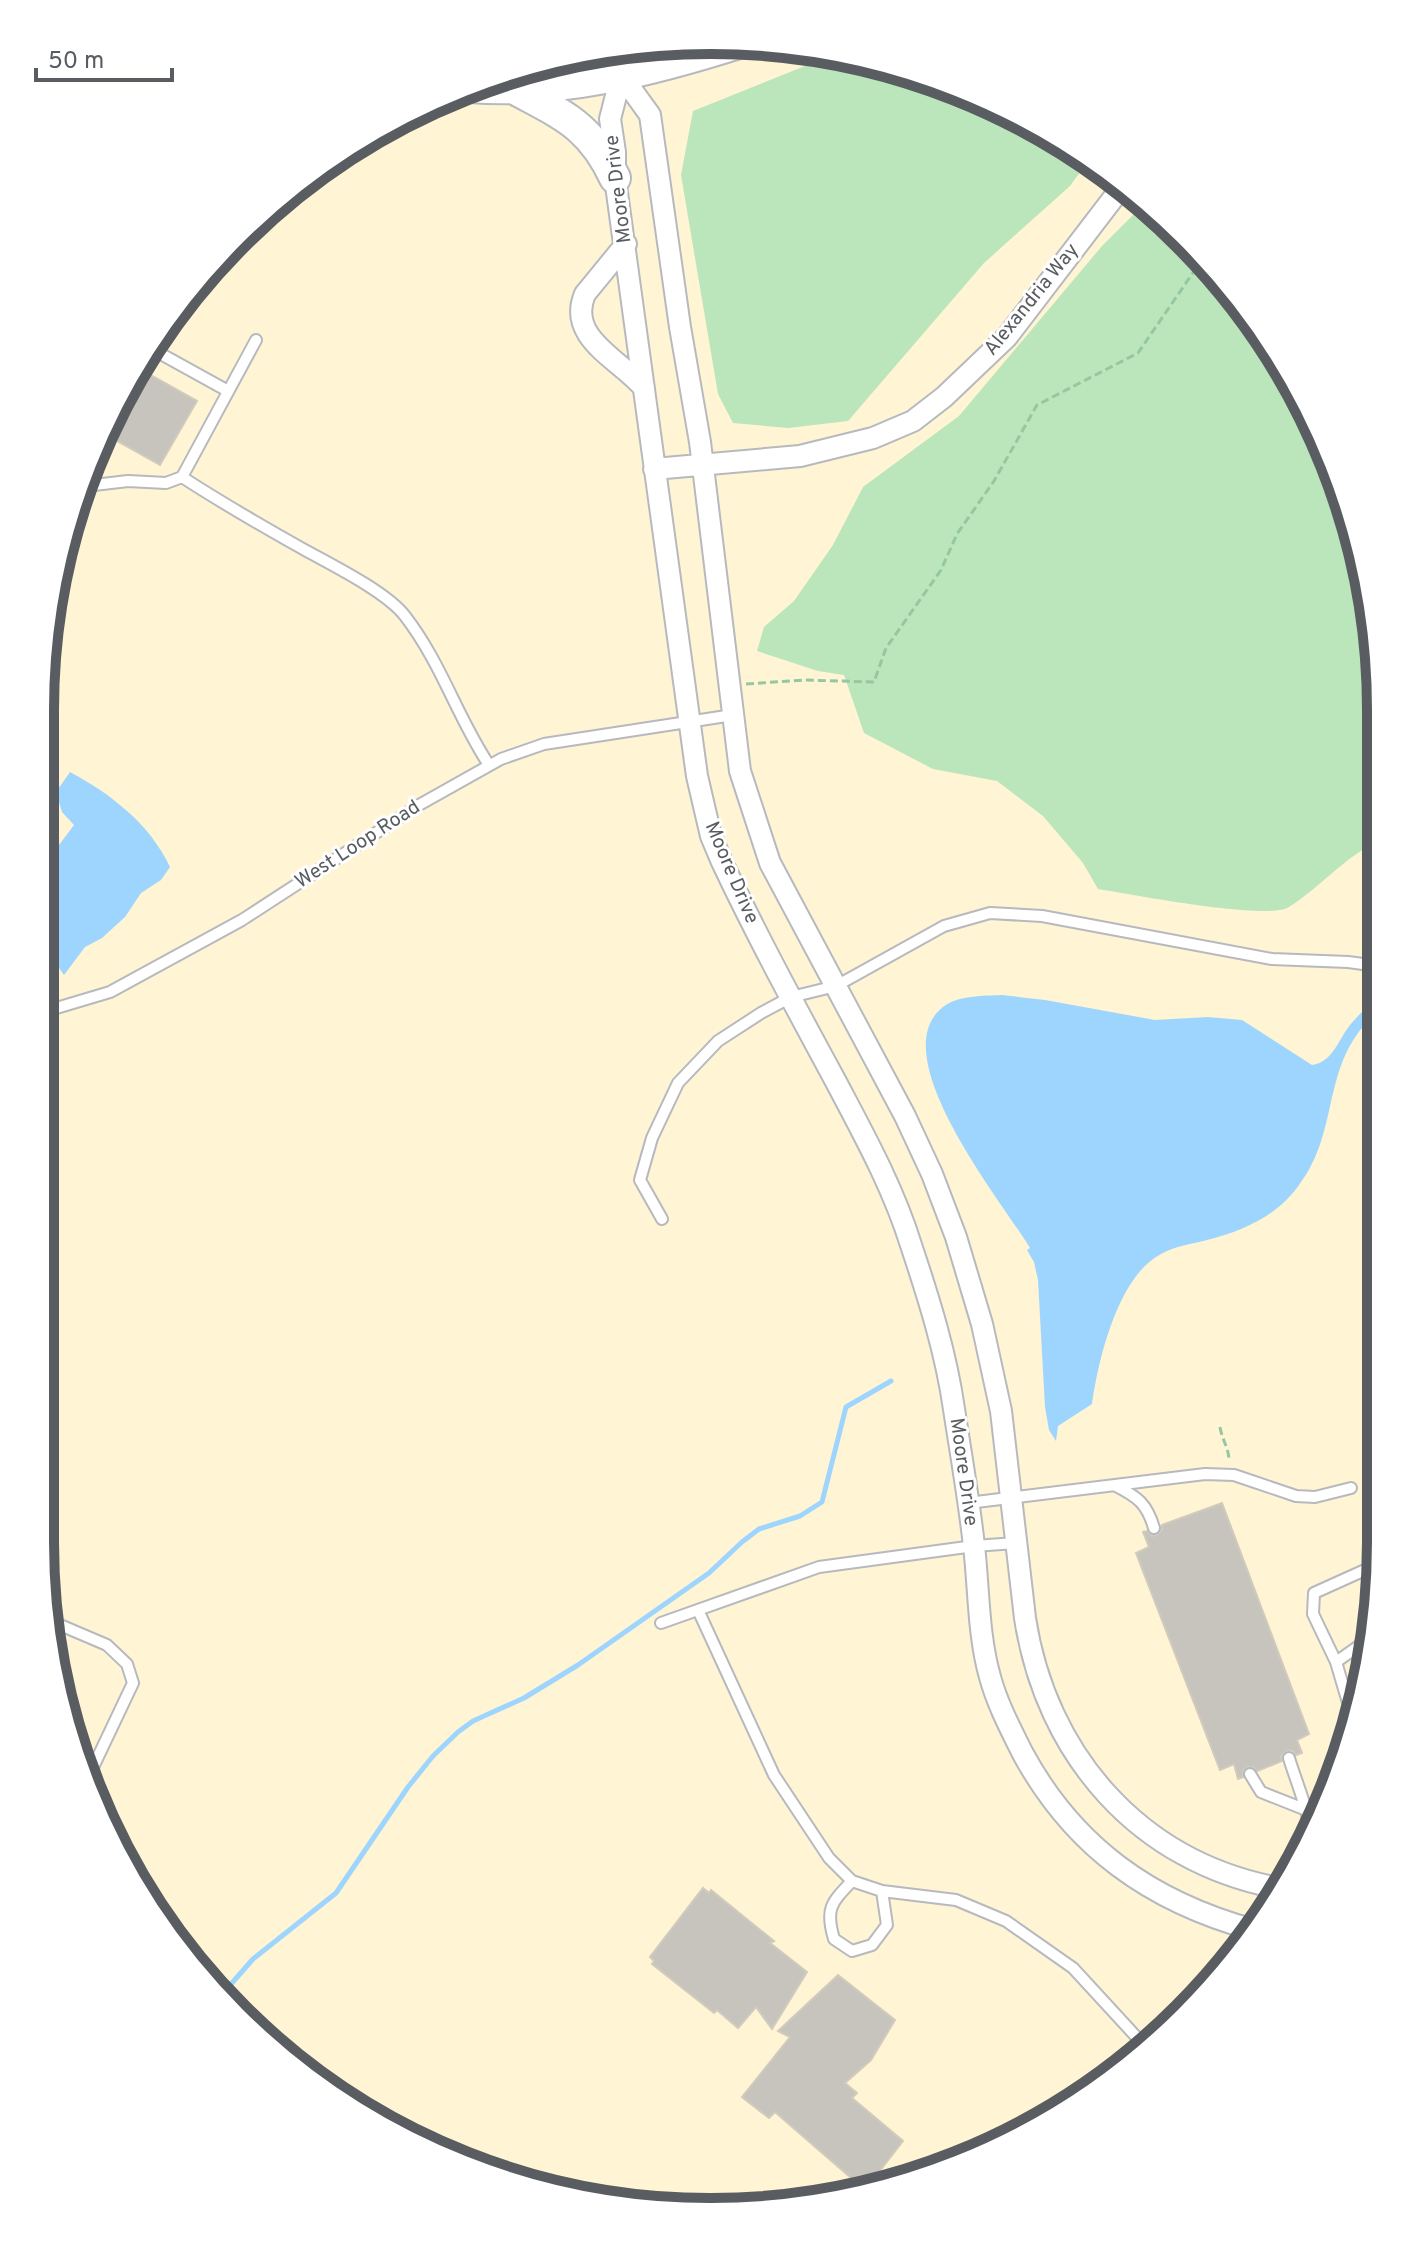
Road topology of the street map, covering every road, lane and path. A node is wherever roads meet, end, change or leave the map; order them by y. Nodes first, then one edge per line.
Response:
1 (621, 61) edge
2 (503, 88) edge
3 (513, 88) junction
4 (615, 178) junction
5 (1116, 195) edge
6 (626, 244) junction
7 (1196, 269) edge
8 (256, 340) dead end
9 (160, 354) edge
10 (644, 388) junction
11 (228, 391) junction
12 (702, 465) junction
13 (654, 469) junction
14 (182, 477) junction
15 (94, 485) edge
16 (730, 685) junction
17 (733, 715) junction
18 (689, 723) junction
19 (489, 765) junction
20 (1367, 965) edge
21 (836, 986) junction
22 (791, 997) junction
23 (54, 1009) edge
24 (662, 1219) dead end
25 (1220, 1427) dead end
26 (1229, 1464) dead end
27 (1114, 1485) junction
28 (1351, 1488) dead end
29 (1010, 1497) junction
30 (968, 1503) junction
31 (1154, 1528) dead end
32 (1016, 1543) junction
33 (974, 1546) junction
34 (1366, 1571) edge
35 (698, 1610) junction
36 (661, 1623) dead end
37 (60, 1625) edge
38 (1358, 1647) edge
39 (1336, 1662) junction
40 (1347, 1700) edge
41 (1289, 1758) dead end
42 (94, 1766) edge
43 (1250, 1774) dead end
44 (1307, 1813) joint
45 (852, 1881) junction
46 (1269, 1886) edge
47 (882, 1891) junction
48 (1241, 1927) edge
49 (1138, 2039) edge

1 - 3 main road
1 - 4 street, Moore Drive
1 - 12 street, Moore Drive
2 - 3 main road
3 - 4 main road
4 - 6 street, Moore Drive
5 - 12 street, Alexandria Way
6 - 10 street, Moore Drive
6 - 10 street
7 - 16 path
8 - 11 lane
9 - 11 lane
10 - 13 street, Moore Drive
11 - 14 lane
12 - 13 street, Alexandria Way
12 - 16 street, Moore Drive
13 - 18 street, Moore Drive
14 - 15 lane
14 - 19 lane
16 - 17 street, Moore Drive
17 - 18 lane, West Loop Road
17 - 21 street, Moore Drive
18 - 19 lane, West Loop Road
18 - 22 street, Moore Drive
19 - 23 lane, West Loop Road
20 - 21 lane
21 - 22 lane
21 - 29 street, Moore Drive
22 - 24 lane
22 - 30 street, Moore Drive
25 - 26 path
27 - 28 lane
27 - 29 lane
27 - 31 lane
29 - 30 lane
29 - 32 street, Moore Drive
30 - 33 street, Moore Drive
32 - 33 lane
32 - 46 street, Moore Drive
33 - 35 lane
33 - 48 street, Moore Drive
34 - 39 lane
35 - 36 lane
35 - 45 lane
37 - 42 lane
38 - 39 lane
39 - 40 lane
41 - 44 lane
43 - 44 lane
45 - 47 lane
45 - 47 lane
47 - 49 lane

